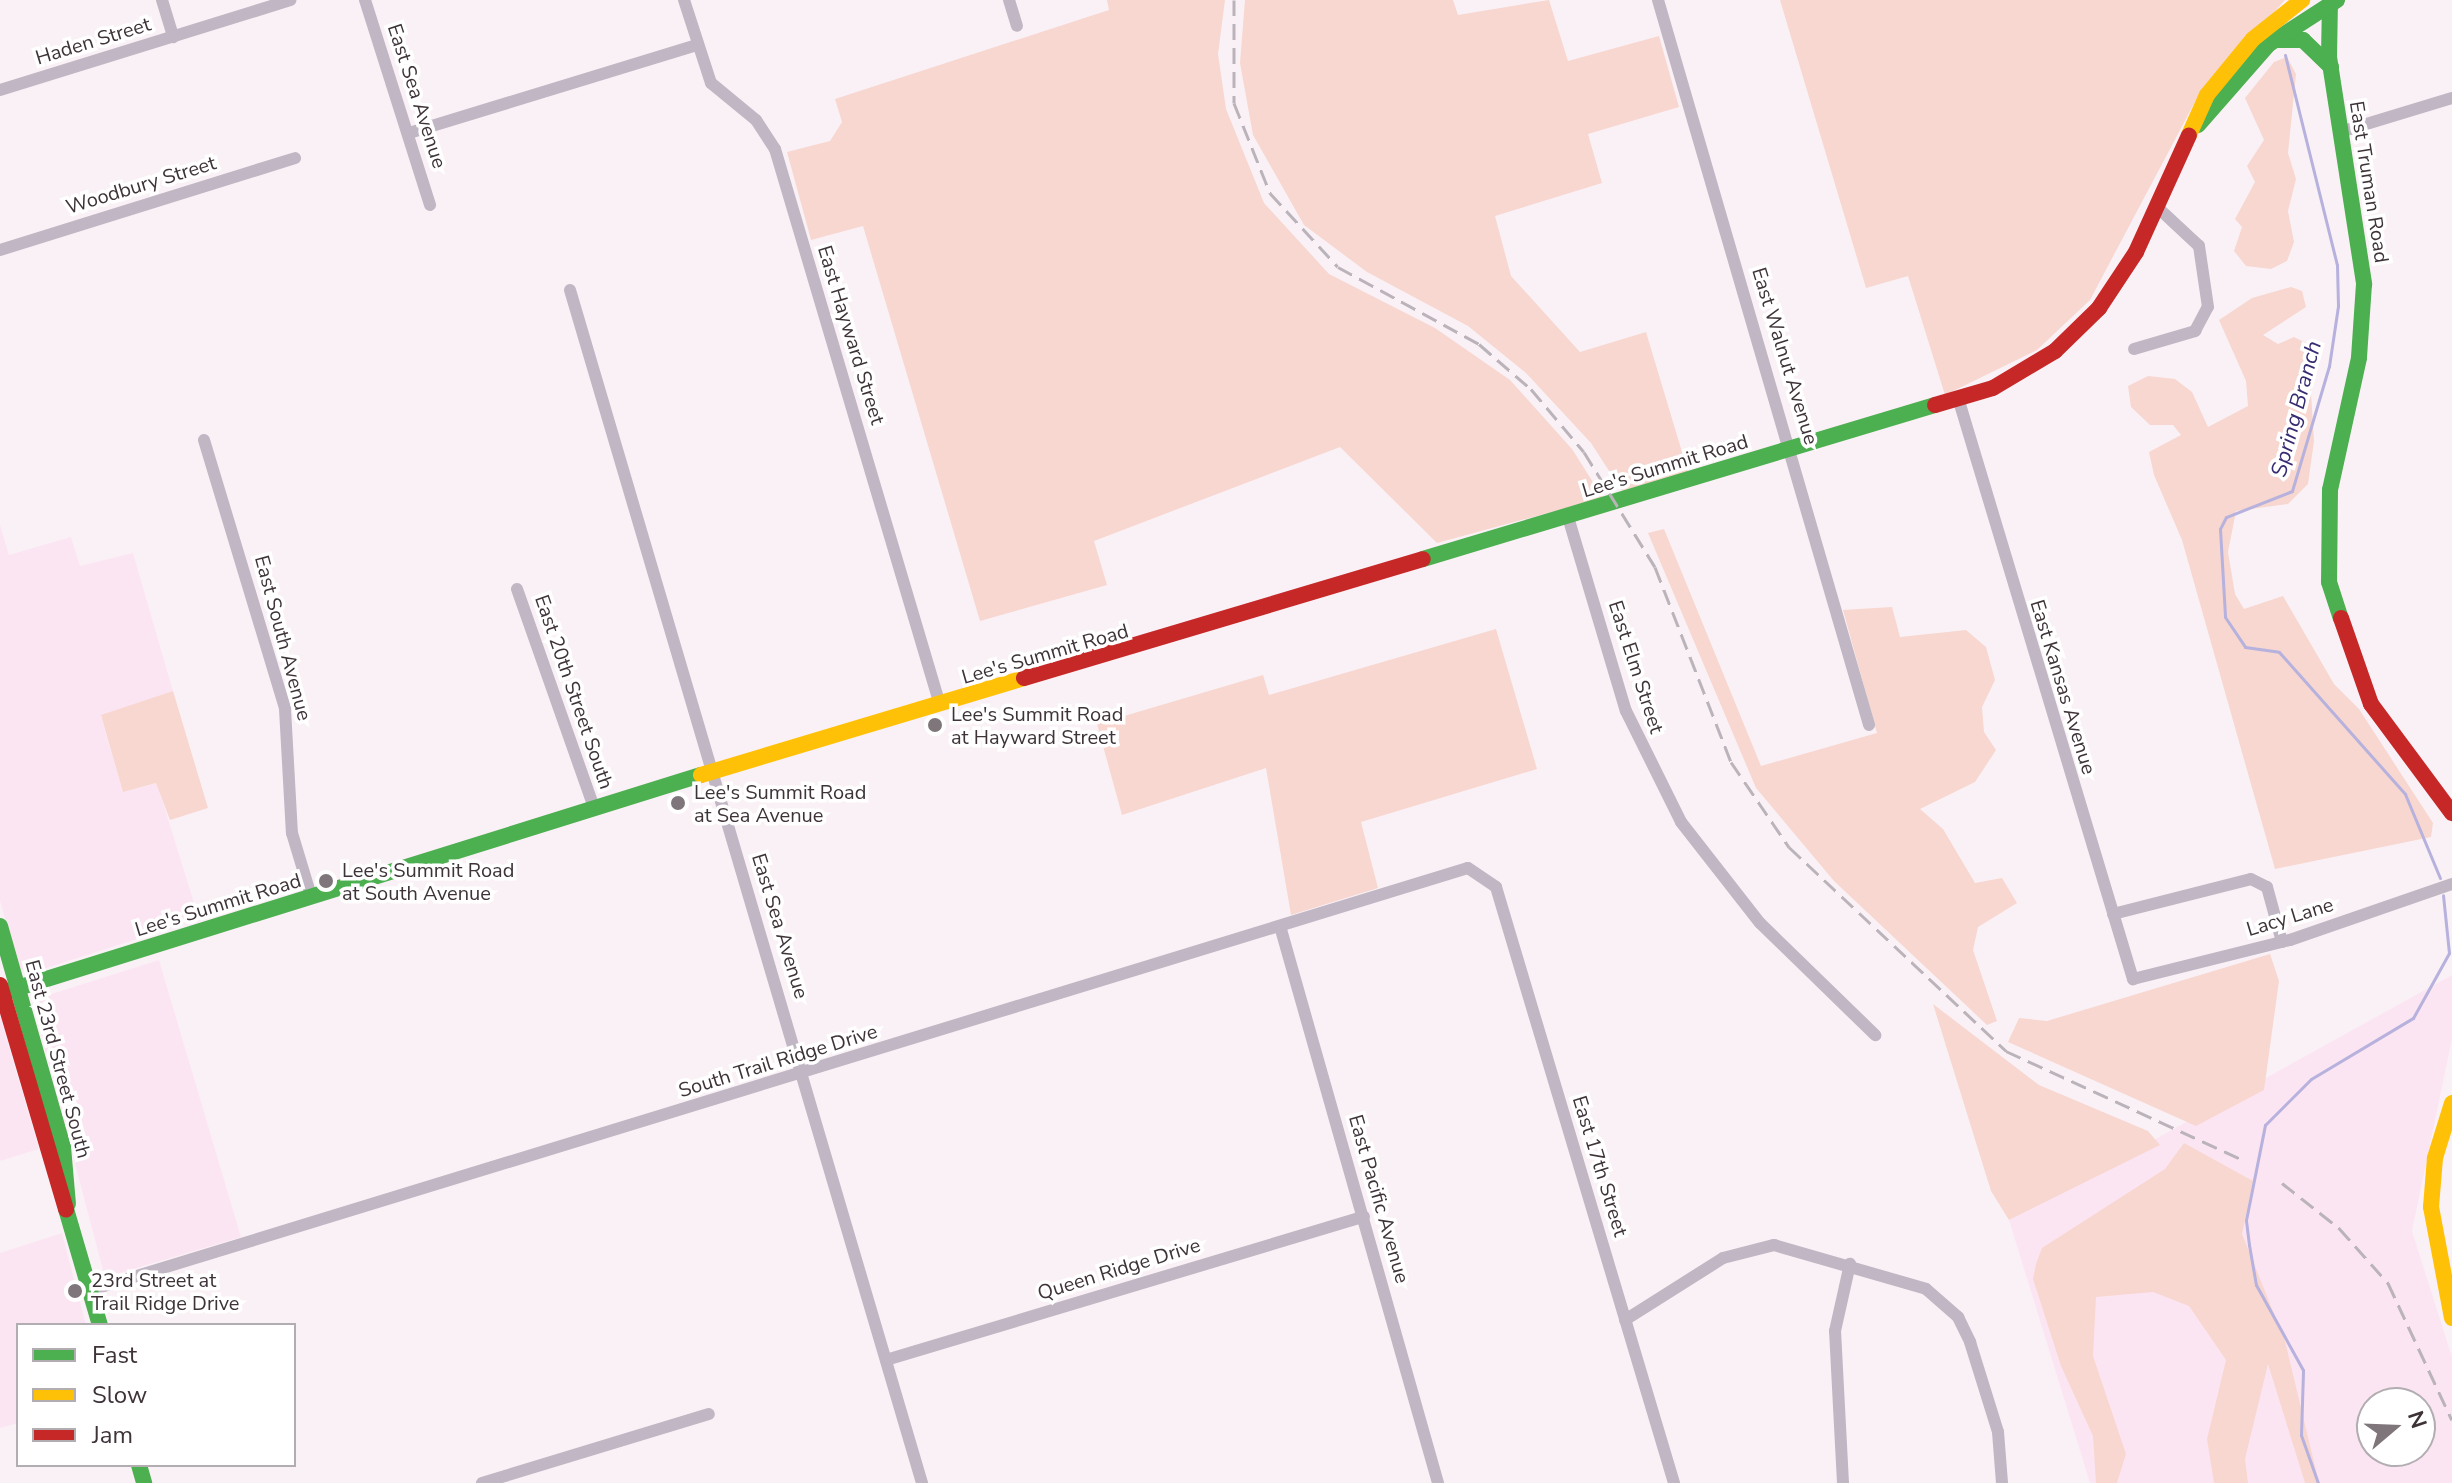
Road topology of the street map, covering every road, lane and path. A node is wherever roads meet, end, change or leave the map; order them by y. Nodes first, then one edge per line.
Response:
1 (162, 0) edge
2 (290, 0) edge
3 (365, 0) edge
4 (684, 0) edge
5 (1009, 0) edge
6 (1658, 0) edge
7 (2302, 0) edge
8 (2332, 1) edge
9 (1017, 26) dead end
10 (173, 37) junction
11 (2274, 41) junction
12 (697, 45) junction
13 (2331, 67) junction
14 (0, 90) edge
15 (2452, 98) edge
16 (2194, 129) junction
17 (2340, 132) junction
18 (409, 133) junction
19 (295, 158) dead end
20 (430, 205) dead end
21 (2157, 207) junction
22 (0, 250) edge
23 (570, 290) dead end
24 (2134, 349) dead end
25 (1959, 401) junction
26 (204, 440) dead end
27 (1792, 448) junction
28 (1568, 517) junction
29 (517, 589) dead end
30 (940, 705) junction
31 (1869, 725) dead end
32 (713, 771) junction
33 (594, 808) junction
34 (2452, 813) edge
35 (1476, 869) joint
36 (2452, 884) edge
37 (311, 896) junction
38 (2113, 914) junction
39 (0, 926) edge
40 (1280, 926) junction
41 (2282, 942) junction
42 (2137, 980) joint
43 (5, 990) edge
44 (1875, 1035) dead end
45 (803, 1075) junction
46 (2452, 1103) edge
47 (1364, 1217) junction
48 (1850, 1264) junction
49 (91, 1290) junction
50 (2452, 1318) edge
51 (1625, 1320) junction
52 (99, 1323) edge
53 (886, 1360) junction
54 (709, 1414) dead end
55 (482, 1483) edge
56 (922, 1483) edge
57 (1438, 1483) edge
58 (1674, 1483) edge
59 (1843, 1483) edge
60 (2002, 1483) edge

1 - 10 street
2 - 10 street, Haden Street
3 - 18 street, East Sea Avenue
4 - 12 street, East Hayward Street
5 - 9 street
6 - 27 street, East Walnut Avenue
7 - 16 main road
8 - 11 main road
8 - 13 main road, East Truman Road
10 - 14 street, Haden Street
11 - 13 main road
11 - 16 main road
12 - 18 street
12 - 30 street, East Hayward Street
13 - 17 main road, East Truman Road
15 - 17 street
16 - 21 main road, Lee's Summit Road
17 - 34 main road, East Truman Road
18 - 20 street, East Sea Avenue
19 - 22 street, Woodbury Street
21 - 24 street
21 - 25 main road, Lee's Summit Road
23 - 32 street, East Sea Avenue
25 - 27 main road, Lee's Summit Road
25 - 38 street, East Kansas Avenue
26 - 37 street, East South Avenue
27 - 28 main road, Lee's Summit Road
27 - 31 street, East Walnut Avenue
28 - 30 main road, Lee's Summit Road
28 - 44 street, East Elm Street
29 - 33 street, East 20th Street South
30 - 32 main road, Lee's Summit Road
32 - 33 main road, Lee's Summit Road
32 - 45 street, East Sea Avenue
33 - 37 main road, Lee's Summit Road
35 - 40 street, South Trail Ridge Drive
35 - 51 street, East 17th Street
36 - 41 street, Lacy Lane
37 - 43 main road, Lee's Summit Road
38 - 41 street
38 - 42 street, East Kansas Avenue
39 - 43 main road, East 23rd Street South
40 - 45 street, South Trail Ridge Drive
40 - 47 street, East Pacific Avenue
41 - 42 street, Lacy Lane
43 - 49 main road, East 23rd Street South
45 - 49 street, South Trail Ridge Drive
45 - 53 street, East Sea Avenue
46 - 50 main road
47 - 53 street, Queen Ridge Drive
47 - 57 street, East Pacific Avenue
48 - 51 street
48 - 59 street
48 - 60 street
49 - 52 main road, East 23rd Street South
51 - 58 street, East 17th Street
53 - 56 street, East Sea Avenue
54 - 55 street

